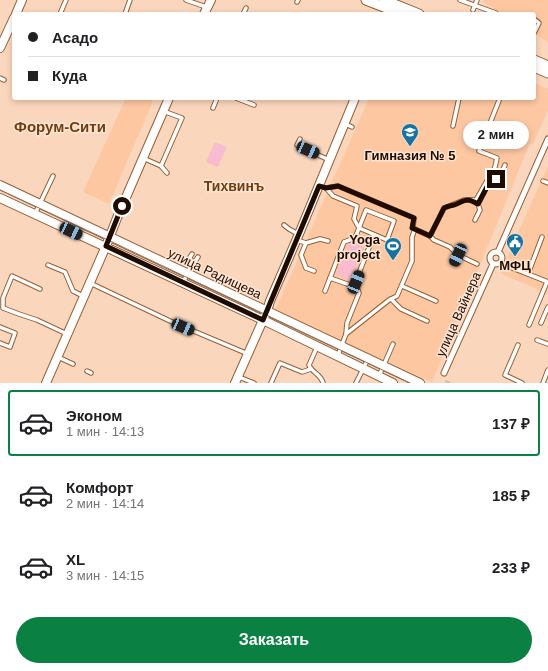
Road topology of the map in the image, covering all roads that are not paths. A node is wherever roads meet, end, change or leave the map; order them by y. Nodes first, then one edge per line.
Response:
1 (22, 0) edge
2 (66, 0) edge
3 (130, 0) edge
4 (186, 0) edge
5 (366, 0) edge
6 (460, 0) edge
7 (477, 0) edge
8 (390, 5) edge
9 (207, 7) edge
10 (246, 8) dead end
11 (474, 8) junction
12 (17, 12) edge
13 (61, 12) edge
14 (125, 12) edge
15 (244, 12) edge
16 (399, 12) edge
17 (413, 12) edge
18 (492, 12) edge
19 (536, 21) edge
20 (12, 22) edge
21 (536, 30) edge
22 (0, 48) edge
23 (536, 61) edge
24 (548, 66) edge
25 (536, 68) edge
26 (548, 73) edge
27 (0, 78) edge
28 (4, 80) dead end
29 (168, 100) edge
30 (216, 100) edge
31 (241, 100) edge
32 (354, 100) edge
33 (460, 100) edge
34 (499, 100) edge
35 (254, 105) dead end
36 (213, 108) dead end
37 (164, 111) junction
38 (453, 126) dead end
39 (300, 139) dead end
40 (548, 139) edge
41 (142, 158) junction
42 (330, 160) junction
43 (505, 165) dead end
44 (161, 166) junction
45 (167, 174) dead end
46 (53, 176) dead end
47 (543, 181) dead end
48 (548, 183) edge
49 (0, 185) edge
50 (322, 187) junction
51 (0, 198) edge
52 (471, 200) junction
53 (40, 204) junction
54 (478, 204) junction
55 (35, 214) junction
56 (475, 220) dead end
57 (284, 225) dead end
58 (359, 228) junction
59 (415, 229) junction
60 (374, 235) junction
61 (110, 236) junction
62 (430, 236) junction
63 (298, 237) junction
64 (542, 237) dead end
65 (328, 241) dead end
66 (306, 243) junction
67 (106, 246) junction
68 (498, 252) junction
69 (192, 254) dead end
70 (458, 255) junction
71 (198, 257) dead end
72 (192, 263) junction
73 (454, 264) dead end
74 (477, 264) dead end
75 (493, 264) junction
76 (48, 265) dead end
77 (506, 265) dead end
78 (314, 271) dead end
79 (187, 273) junction
80 (528, 274) junction
81 (330, 278) junction
82 (356, 282) junction
83 (548, 282) edge
84 (90, 283) junction
85 (183, 283) junction
86 (402, 286) junction
87 (40, 289) dead end
88 (325, 291) dead end
89 (84, 296) junction
90 (391, 299) junction
91 (436, 301) dead end
92 (548, 306) edge
93 (2, 308) edge
94 (267, 311) junction
95 (263, 320) junction
96 (427, 321) dead end
97 (541, 323) dead end
98 (529, 325) dead end
99 (0, 327) edge
100 (67, 334) junction
101 (346, 334) junction
102 (537, 340) dead end
103 (0, 343) edge
104 (393, 344) dead end
105 (548, 344) edge
106 (518, 345) dead end
107 (342, 346) junction
108 (317, 347) junction
109 (248, 354) junction
110 (338, 356) junction
111 (57, 357) junction
112 (368, 358) junction
113 (73, 364) dead end
114 (384, 366) junction
115 (363, 369) junction
116 (311, 370) junction
117 (548, 370) edge
118 (444, 373) dead end
119 (379, 376) junction
120 (236, 380) edge
121 (46, 383) edge
122 (254, 383) edge
123 (271, 383) edge
124 (323, 383) edge
125 (356, 383) edge
126 (393, 383) edge
127 (420, 383) edge
128 (522, 383) edge
129 (543, 383) edge

1 - 12 street
2 - 13 lane
3 - 14 lane
4 - 9 lane
5 - 8 main road
6 - 11 lane
7 - 11 lane
8 - 16 main road
8 - 17 main road
10 - 15 lane
11 - 18 lane
19 - 21 lane
20 - 22 street
23 - 24 main road
25 - 26 main road
27 - 28 lane
29 - 37 street
30 - 36 lane
31 - 35 lane
32 - 42 street
33 - 38 lane
34 - 52 lane
37 - 41 street
37 - 44 lane
39 - 42 lane
40 - 68 street, улица Вайнера
41 - 44 lane
41 - 61 street
42 - 50 street
43 - 54 lane
44 - 45 lane
46 - 53 lane
47 - 48 lane
49 - 53 street, улица Радищева
50 - 58 lane
50 - 59 lane
50 - 63 street
51 - 55 street, улица Радищева
52 - 54 lane
52 - 62 lane
53 - 55 lane
53 - 61 street, улица Радищева
54 - 56 lane
55 - 67 street, улица Радищева
57 - 63 lane
58 - 60 lane
58 - 60 lane
58 - 81 lane
59 - 62 lane
59 - 86 lane
60 - 82 lane
61 - 67 street
61 - 79 street, улица Радищева
62 - 70 lane
63 - 66 lane
63 - 94 street
64 - 80 lane
65 - 66 lane
66 - 78 lane
67 - 84 street
67 - 85 street, улица Радищева
68 - 75 street, улица Вайнера
68 - 75 street, улица Вайнера
69 - 72 lane
70 - 73 lane
70 - 74 lane
71 - 72 lane
72 - 79 lane
75 - 118 street, улица Вайнера
76 - 89 lane
77 - 80 lane
79 - 85 lane
79 - 94 street, улица Радищева
80 - 83 lane
81 - 82 lane
81 - 88 lane
82 - 101 lane
83 - 98 lane
84 - 89 street
84 - 109 lane
85 - 95 street, улица Радищева
86 - 90 lane
86 - 91 lane
87 - 93 lane
89 - 100 street
90 - 96 lane
90 - 101 lane
92 - 97 lane
93 - 100 lane
94 - 95 street
94 - 107 street, улица Радищева
95 - 108 street, улица Радищева
95 - 109 street
99 - 103 lane
100 - 111 street
101 - 107 lane
102 - 105 lane
104 - 114 lane
106 - 128 lane
107 - 110 lane
107 - 112 street, улица Радищева
108 - 110 street, улица Радищева
108 - 116 lane
109 - 120 street
110 - 115 street, улица Радищева
111 - 113 lane
111 - 121 street
112 - 114 street, улица Радищева
112 - 115 lane
114 - 119 lane
114 - 127 street, улица Радищева
115 - 119 street, улица Радищева
115 - 125 lane
116 - 123 lane
116 - 124 lane
117 - 129 lane
119 - 126 street, улица Радищева
120 - 122 lane

